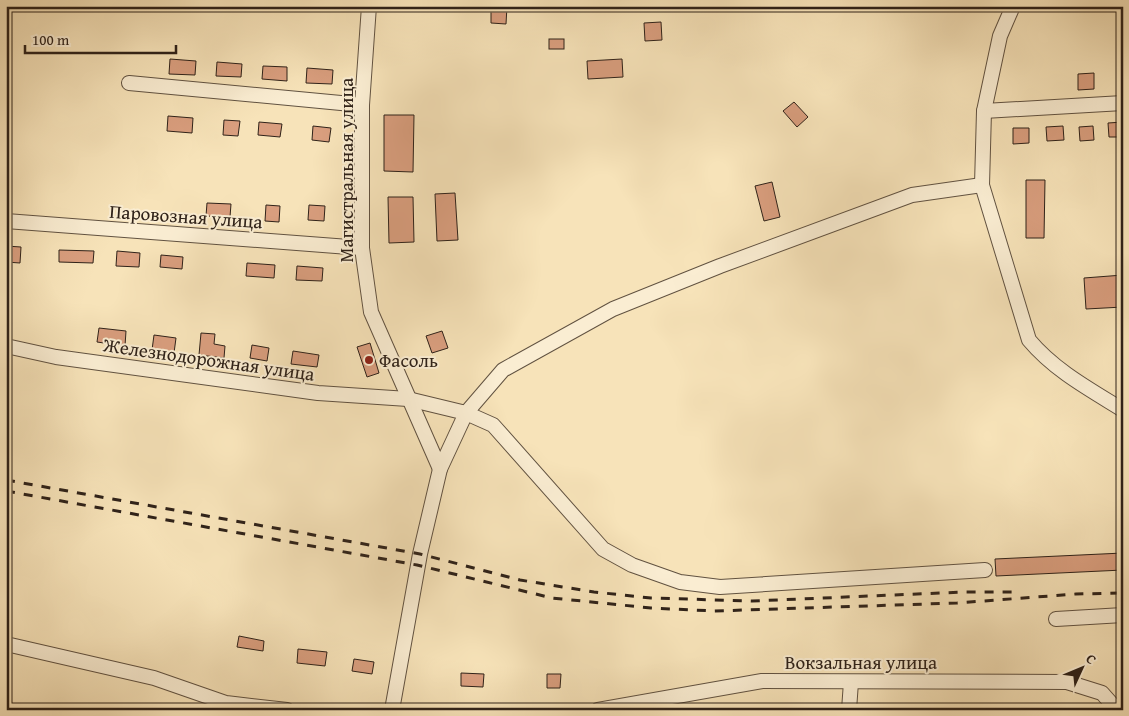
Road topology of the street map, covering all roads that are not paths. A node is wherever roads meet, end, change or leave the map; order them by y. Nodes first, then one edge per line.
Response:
1 (369, 6) edge
2 (1013, 6) edge
3 (129, 83) dead end
4 (1123, 103) edge
5 (362, 105) junction
6 (984, 111) junction
7 (982, 185) junction
8 (6, 221) edge
9 (362, 248) junction
10 (6, 346) edge
11 (408, 399) junction
12 (1123, 410) edge
13 (466, 413) junction
14 (440, 469) junction
15 (985, 570) dead end
16 (1123, 615) edge
17 (1056, 619) dead end
18 (6, 644) edge
19 (851, 682) junction
20 (223, 707) edge
21 (287, 710) edge
22 (392, 710) edge
23 (598, 710) edge
24 (849, 710) edge
25 (1118, 710) edge

1 - 5 street, Магистральная улица
2 - 6 street
3 - 5 street
4 - 6 street
5 - 9 street, Магистральная улица
6 - 7 street
7 - 12 street
7 - 13 street
8 - 9 street, Паровозная улица
9 - 11 street, Магистральная улица
10 - 11 street, Железнодорожная улица
11 - 13 street, Железнодорожная улица
11 - 14 street, Магистральная улица
13 - 14 street
13 - 15 street, Железнодорожная улица
14 - 22 street
16 - 17 street
18 - 20 street
19 - 23 street, Вокзальная улица
19 - 24 street
19 - 25 street, Вокзальная улица
20 - 21 street

